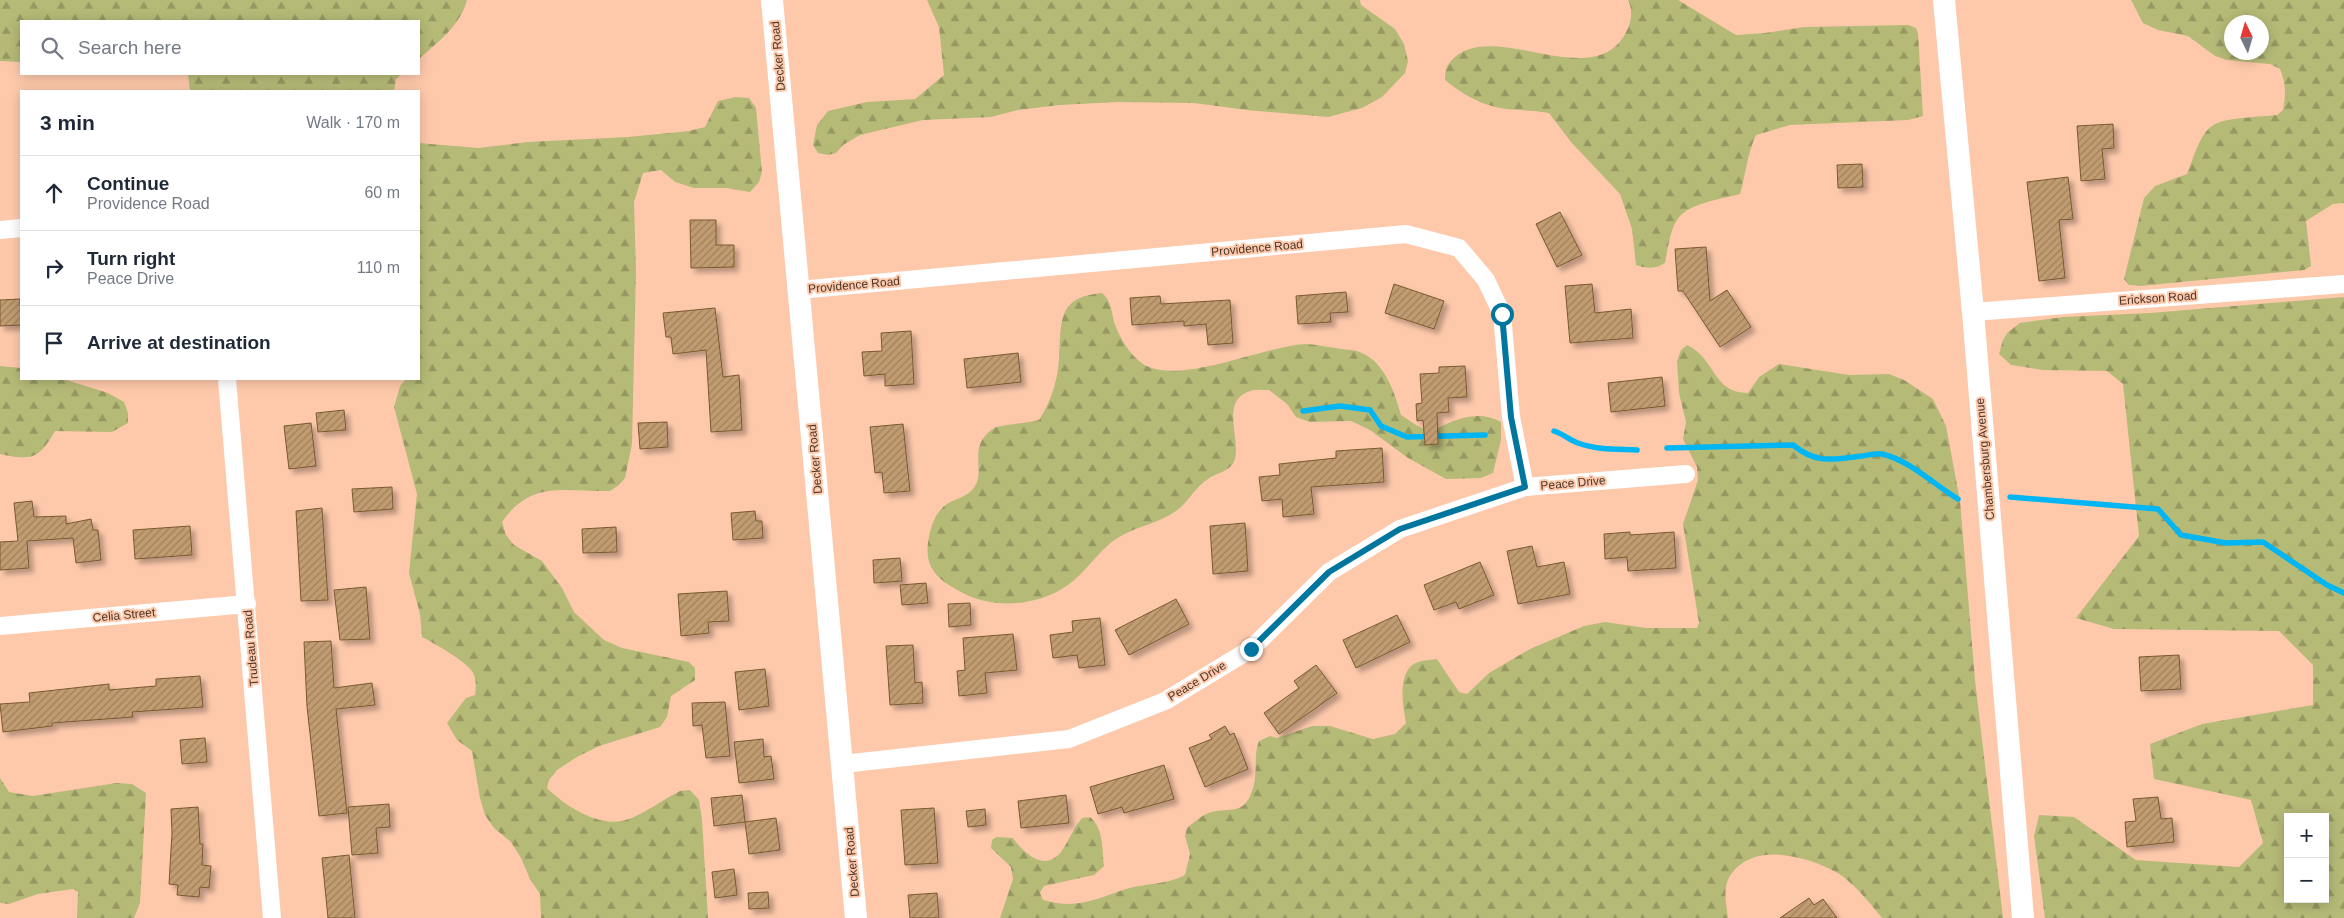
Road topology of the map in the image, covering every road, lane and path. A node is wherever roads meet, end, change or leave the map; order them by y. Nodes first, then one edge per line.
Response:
1 (772, 0) edge
2 (1944, 0) edge
3 (20, 228) edge
4 (0, 230) edge
5 (2344, 284) edge
6 (800, 290) junction
7 (1973, 312) junction
8 (227, 380) edge
9 (1686, 474) dead end
10 (1525, 487) junction
11 (247, 604) junction
12 (0, 626) edge
13 (843, 764) junction
14 (272, 918) edge
15 (856, 918) edge
16 (2023, 918) edge

1 - 6 street, Decker Road
2 - 7 street, Chambersburg Avenue
3 - 4 street
5 - 7 street, Erickson Road
6 - 10 street, Providence Road
6 - 13 street, Decker Road
7 - 16 street, Chambersburg Avenue
8 - 11 street, Trudeau Road
9 - 10 street, Peace Drive
10 - 13 street, Peace Drive
11 - 12 street, Celia Street
11 - 14 street, Trudeau Road
13 - 15 street, Decker Road

